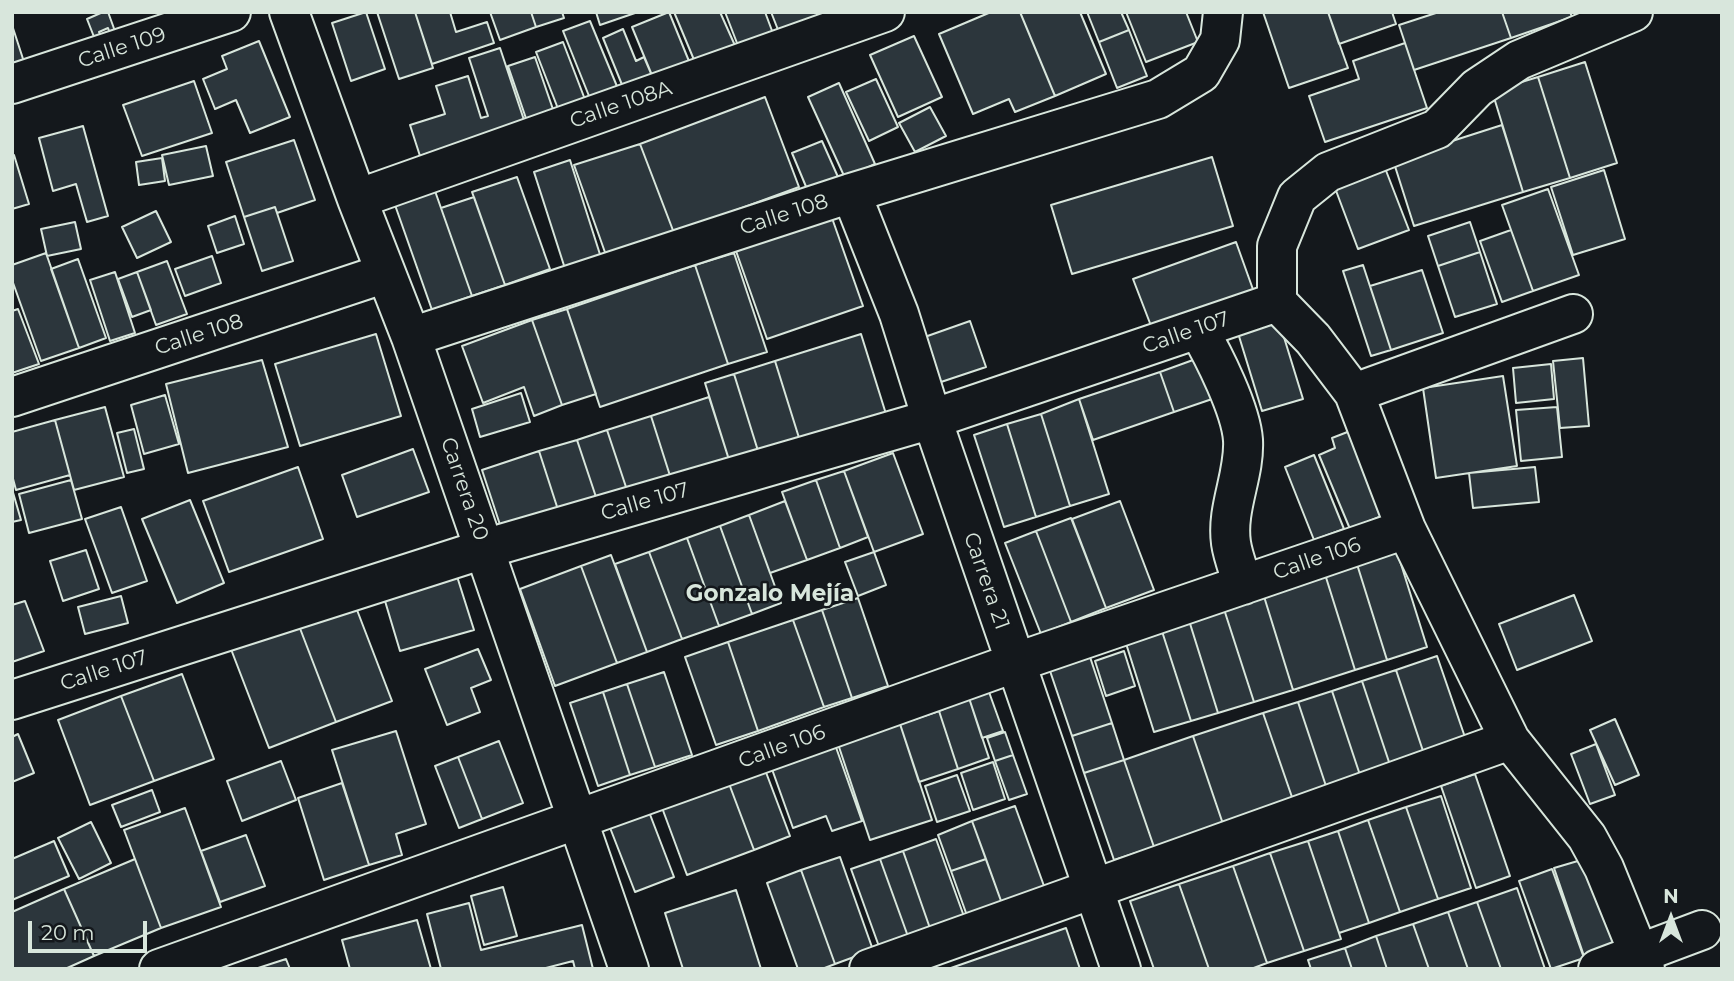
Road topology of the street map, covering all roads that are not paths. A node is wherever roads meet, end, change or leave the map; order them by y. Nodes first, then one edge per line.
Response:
1 (231, 12) edge
2 (289, 12) edge
3 (885, 12) edge
4 (1223, 12) edge
5 (1633, 12) edge
6 (12, 84) edge
7 (851, 193) junction
8 (357, 199) junction
9 (386, 273) junction
10 (1277, 302) junction
11 (1573, 314) dead end
12 (1198, 329) junction
13 (411, 337) junction
14 (1354, 393) junction
15 (12, 397) edge
16 (932, 419) junction
17 (1406, 529) junction
18 (484, 549) junction
19 (1243, 585) junction
20 (1014, 663) junction
21 (12, 700) edge
22 (1510, 740) junction
23 (578, 820) junction
24 (1093, 888) junction
25 (1702, 930) dead end
26 (1641, 962) edge
27 (159, 969) edge
28 (629, 969) edge
29 (869, 969) edge
30 (1121, 969) edge
31 (1598, 969) edge

1 - 6 street, Calle 109
2 - 8 street, Carrera 20
3 - 8 street, Calle 108A
4 - 7 street, Calle 108
5 - 10 street
7 - 13 street, Calle 108
7 - 16 street, Carrera 21
8 - 9 street, Carrera 20
9 - 13 street, Carrera 20
9 - 15 street, Calle 108
10 - 12 street, Calle 107
10 - 14 street
11 - 14 street
12 - 16 street, Calle 107
12 - 19 street
13 - 18 street, Carrera 20
14 - 17 street
16 - 18 street, Calle 107
16 - 20 street, Carrera 21
17 - 19 street, Calle 106
17 - 22 street
18 - 21 street, Calle 107
18 - 23 street, Carrera 20
19 - 20 street, Calle 106
20 - 23 street, Calle 106
20 - 24 street, Carrera 21
22 - 24 street
22 - 26 street
23 - 27 street, Calle 106
23 - 28 street, Carrera 20
24 - 29 street
24 - 30 street, Carrera 21
25 - 26 street
26 - 31 street

